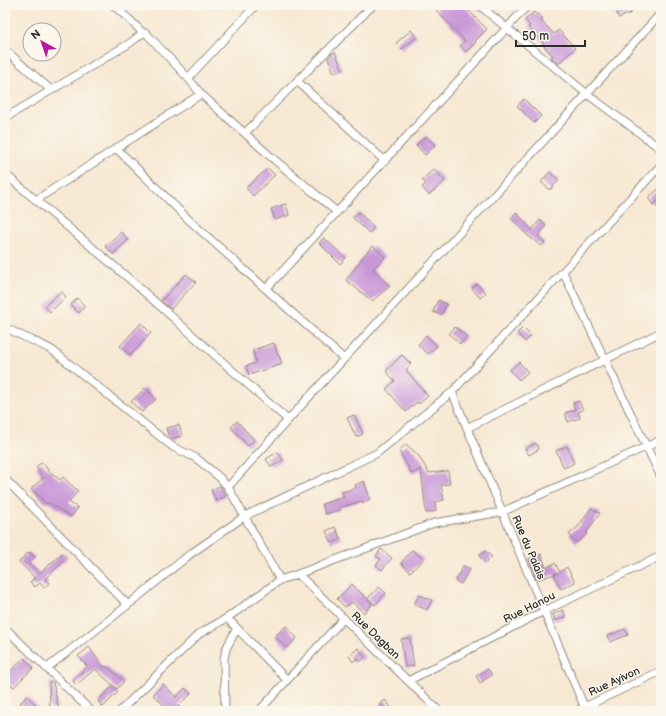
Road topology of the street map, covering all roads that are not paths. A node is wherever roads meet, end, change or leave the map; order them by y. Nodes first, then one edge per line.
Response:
1 (113, 5) edge
2 (256, 5) edge
3 (373, 5) edge
4 (479, 5) edge
5 (528, 5) edge
6 (661, 13) edge
7 (507, 28) junction
8 (143, 33) junction
9 (5, 50) edge
10 (188, 78) junction
11 (298, 81) junction
12 (51, 90) junction
13 (201, 94) junction
14 (587, 94) junction
15 (5, 118) edge
16 (245, 133) junction
17 (116, 148) junction
18 (661, 149) edge
19 (385, 161) junction
20 (661, 165) edge
21 (6, 176) edge
22 (36, 200) junction
23 (337, 212) junction
24 (563, 272) junction
25 (266, 289) junction
26 (5, 327) edge
27 (661, 332) edge
28 (344, 359) junction
29 (606, 360) junction
30 (452, 392) junction
31 (288, 420) junction
32 (467, 428) junction
33 (661, 440) edge
34 (646, 447) junction
35 (661, 477) edge
36 (5, 479) edge
37 (228, 487) junction
38 (502, 512) junction
39 (245, 516) junction
40 (661, 556) edge
41 (298, 574) junction
42 (280, 580) junction
43 (128, 605) junction
44 (544, 611) junction
45 (227, 618) junction
46 (344, 618) junction
47 (5, 628) edge
48 (237, 628) junction
49 (47, 668) junction
50 (661, 671) edge
51 (287, 680) junction
52 (408, 681) junction
53 (585, 709) edge
54 (91, 711) edge
55 (120, 711) edge
56 (225, 711) edge
57 (259, 711) edge
58 (439, 711) edge
59 (576, 711) edge

1 - 8 street
2 - 10 street
3 - 11 street
4 - 7 street
5 - 7 street
6 - 14 street
7 - 14 street
7 - 19 street
8 - 10 street
8 - 12 street
9 - 12 street
10 - 13 street
11 - 16 street
11 - 19 street
12 - 15 street
13 - 16 street
13 - 17 street
14 - 18 street
14 - 28 street
16 - 23 street
17 - 22 street
17 - 25 street
19 - 23 street
20 - 24 street
21 - 22 street
22 - 31 street
23 - 25 street
24 - 29 street
24 - 30 street
25 - 28 street
26 - 37 street
27 - 29 street
28 - 31 street
29 - 32 street
29 - 34 street
30 - 32 street, Rue du Palais
30 - 39 street
31 - 37 street
32 - 38 street, Rue du Palais
33 - 34 street
34 - 35 street
34 - 38 street
36 - 43 street
37 - 39 street
38 - 41 street
38 - 44 street, Rue du Palais
39 - 42 street
39 - 43 street
40 - 44 street, Rue Hanou
41 - 42 street
41 - 46 street, Rue Dagban
42 - 45 street
43 - 49 street
44 - 52 street, Rue Hanou
44 - 53 street, Rue du Palais
45 - 48 street
45 - 55 street
46 - 51 street
46 - 52 street, Rue Dagban
47 - 49 street
48 - 51 street
48 - 56 street
49 - 54 street
50 - 53 street, Rue Ayivon
51 - 57 street
52 - 58 street, Rue Dagban
53 - 59 street, Rue Ayivon

